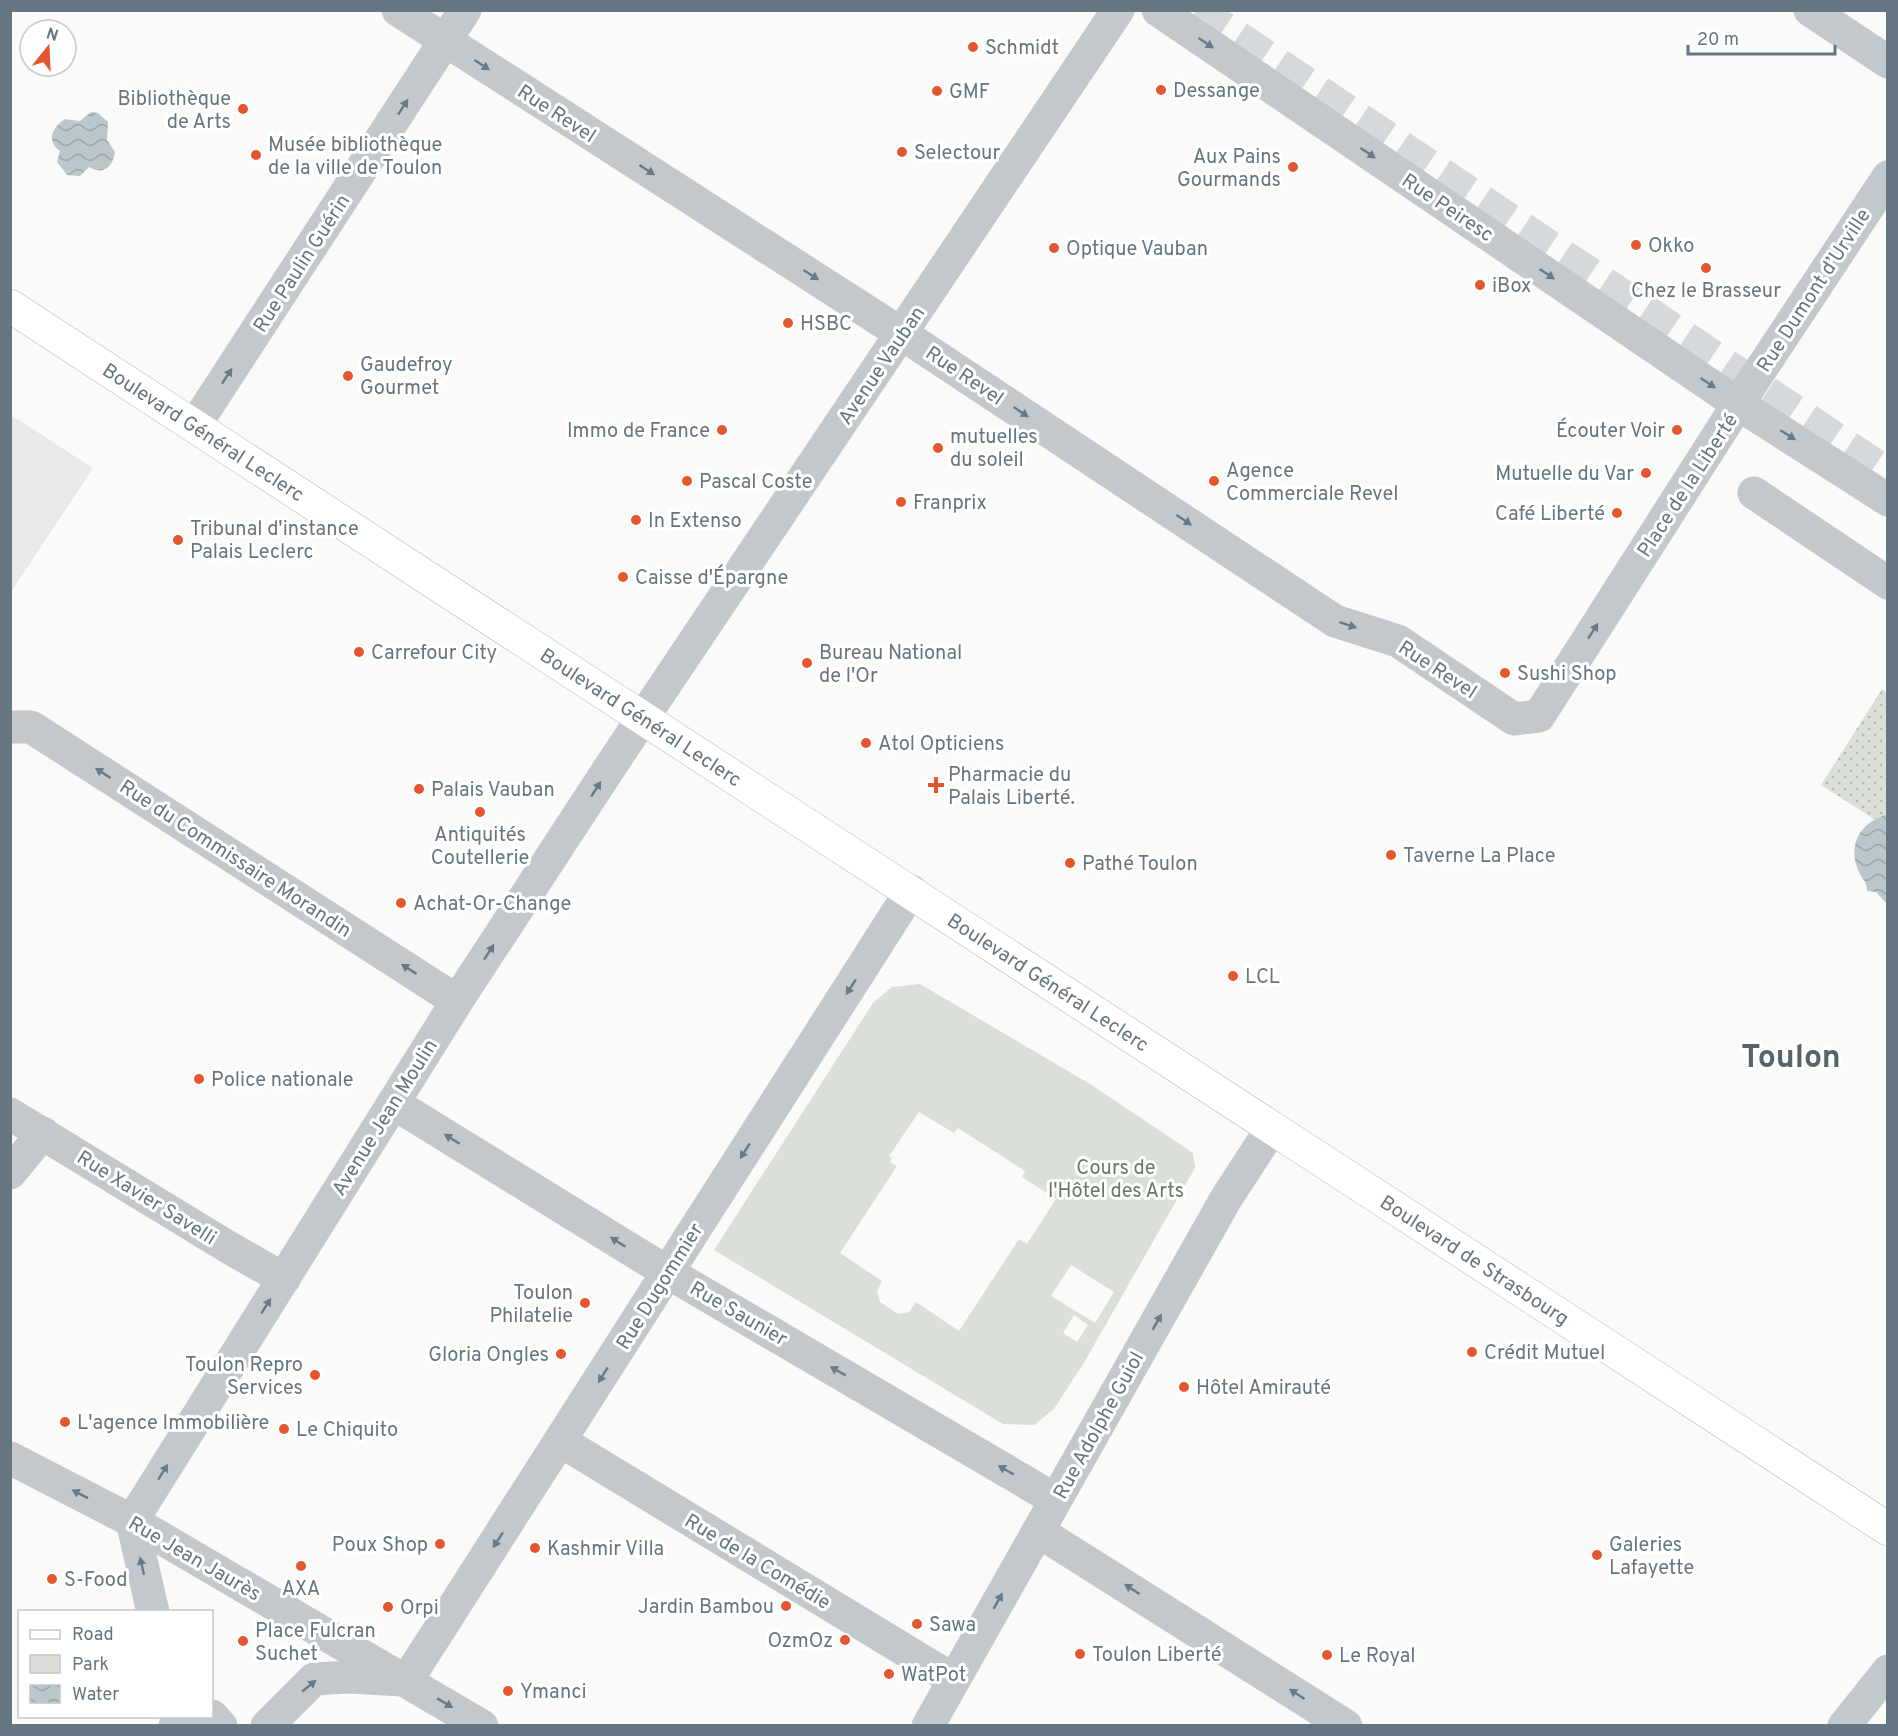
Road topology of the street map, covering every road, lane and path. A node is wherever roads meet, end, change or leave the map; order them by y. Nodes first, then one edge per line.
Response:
1 (398, 10) edge
2 (465, 10) edge
3 (1118, 10) edge
4 (1158, 10) edge
5 (1810, 10) edge
6 (446, 41) junction
7 (1887, 62) edge
8 (1887, 177) edge
9 (10, 306) edge
10 (902, 334) junction
11 (1738, 404) junction
12 (195, 425) junction
13 (1754, 493) dead end
14 (1887, 500) edge
15 (1887, 583) edge
16 (1539, 716) joint
17 (643, 718) junction
18 (10, 727) edge
19 (911, 891) junction
20 (457, 1001) junction
21 (393, 1103) junction
22 (10, 1114) edge
23 (1272, 1128) junction
24 (43, 1133) junction
25 (10, 1173) edge
26 (667, 1272) junction
27 (284, 1279) junction
28 (562, 1442) junction
29 (10, 1458) edge
30 (1056, 1500) junction
31 (132, 1521) junction
32 (1887, 1528) edge
33 (1038, 1531) junction
34 (153, 1610) edge
35 (1887, 1671) edge
36 (407, 1680) junction
37 (954, 1680) junction
38 (267, 1725) edge
39 (482, 1725) edge
40 (928, 1725) edge
41 (1346, 1725) edge
42 (1844, 1725) edge

1 - 6 street, Rue Revel
2 - 6 street, Rue Paulin Guérin
3 - 10 street, Avenue Vauban
4 -> 11 street, Rue Peiresc
5 - 7 street
6 -> 10 street, Rue Revel
12 -> 6 street, Rue Paulin Guérin
8 - 11 street, Rue Dumont d’Urville
9 - 12 main road, Boulevard Général Leclerc
10 -> 16 street, Rue Revel
10 - 17 street, Avenue Vauban
11 -> 14 street, Place de la Liberté
16 -> 11 street, Place de la Liberté
12 - 17 main road, Boulevard Général Leclerc
13 - 15 street
17 - 19 main road, Boulevard Général Leclerc
20 -> 17 street, Avenue Jean Moulin
20 -> 18 street, Rue du Commissaire Morandin
19 - 23 main road, Boulevard Général Leclerc
19 -> 26 street, Rue Dugommier
20 - 21 street, Avenue Jean Moulin
26 -> 21 street, Rue Saunier
21 - 27 street, Avenue Jean Moulin
22 - 24 street, Rue Xavier Savelli
30 -> 23 street, Rue Adolphe Guiol
23 - 32 main road, Boulevard de Strasbourg
24 - 25 street
24 - 27 street, Rue Xavier Savelli
26 -> 28 street, Rue Dugommier
30 -> 26 street, Rue Saunier
31 -> 27 street, Avenue Jean Moulin
28 -> 36 street, Rue Dugommier
28 - 37 street, Rue de la Comédie
31 -> 29 street, Rue Jean Jaurès
30 - 33 street, Rue Adolphe Guiol
34 -> 31 street
31 - 36 street, Rue Jean Jaurès
37 -> 33 street, Rue Adolphe Guiol
41 -> 33 street
35 - 42 street
38 -> 36 street, Rue Jean Jaurès
36 -> 39 street, Rue Jean Jaurès
37 - 40 street, Rue Adolphe Guiol

